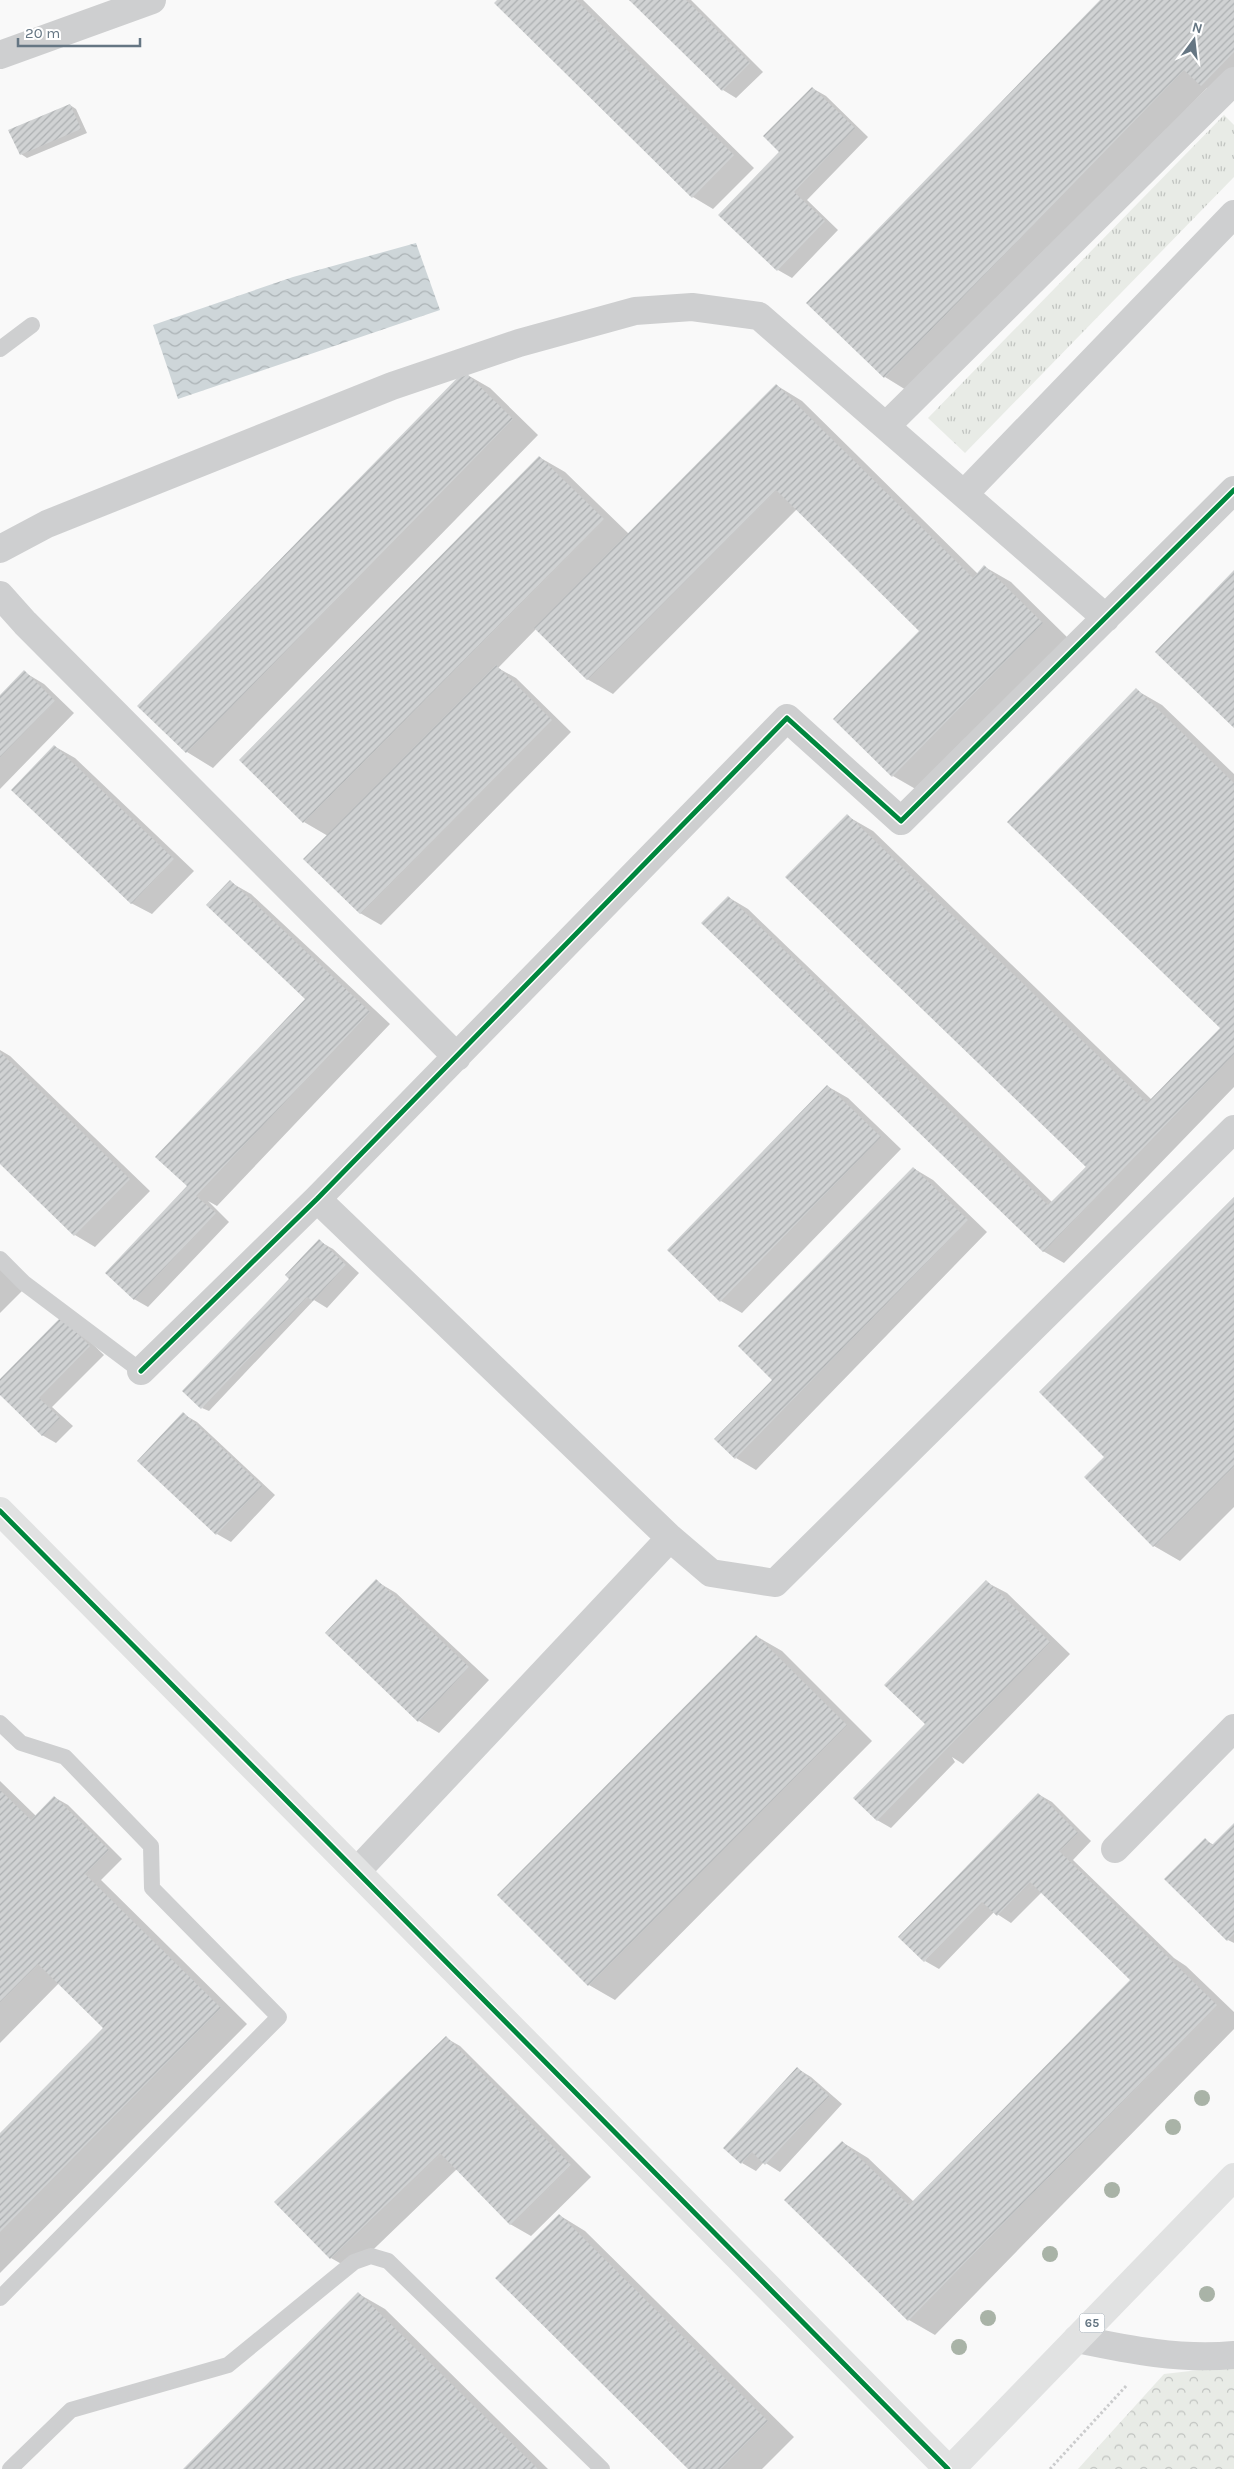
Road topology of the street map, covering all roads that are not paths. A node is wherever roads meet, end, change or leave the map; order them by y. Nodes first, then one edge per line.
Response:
1 (152, 0) edge
2 (0, 55) edge
3 (1234, 82) edge
4 (1234, 214) edge
5 (32, 325) dead end
6 (0, 349) edge
7 (886, 426) junction
8 (1234, 490) edge
9 (964, 494) junction
10 (0, 549) edge
11 (0, 594) edge
12 (1106, 618) junction
13 (457, 1057) junction
14 (1234, 1129) edge
15 (317, 1199) junction
16 (0, 1259) edge
17 (141, 1370) joint
18 (0, 1511) edge
19 (670, 1538) junction
20 (0, 1723) edge
21 (1234, 1728) edge
22 (1115, 1849) dead end
23 (358, 1872) junction
24 (1234, 2177) edge
25 (0, 2298) edge
26 (1077, 2339) junction
27 (1234, 2355) edge
28 (10, 2469) edge
29 (602, 2469) edge
30 (950, 2469) edge

1 - 2 street
3 - 7 street
4 - 9 street
5 - 6 lane
7 - 9 street
7 - 10 street
8 - 12 street
9 - 12 street
11 - 13 street
12 - 13 street
13 - 15 street
14 - 19 street
15 - 17 street
15 - 19 street
16 - 17 lane
18 - 23 street
19 - 23 street
20 - 25 lane
21 - 22 street
23 - 30 street
24 - 26 street, 65
26 - 27 street
26 - 30 street, 65
28 - 29 lane

